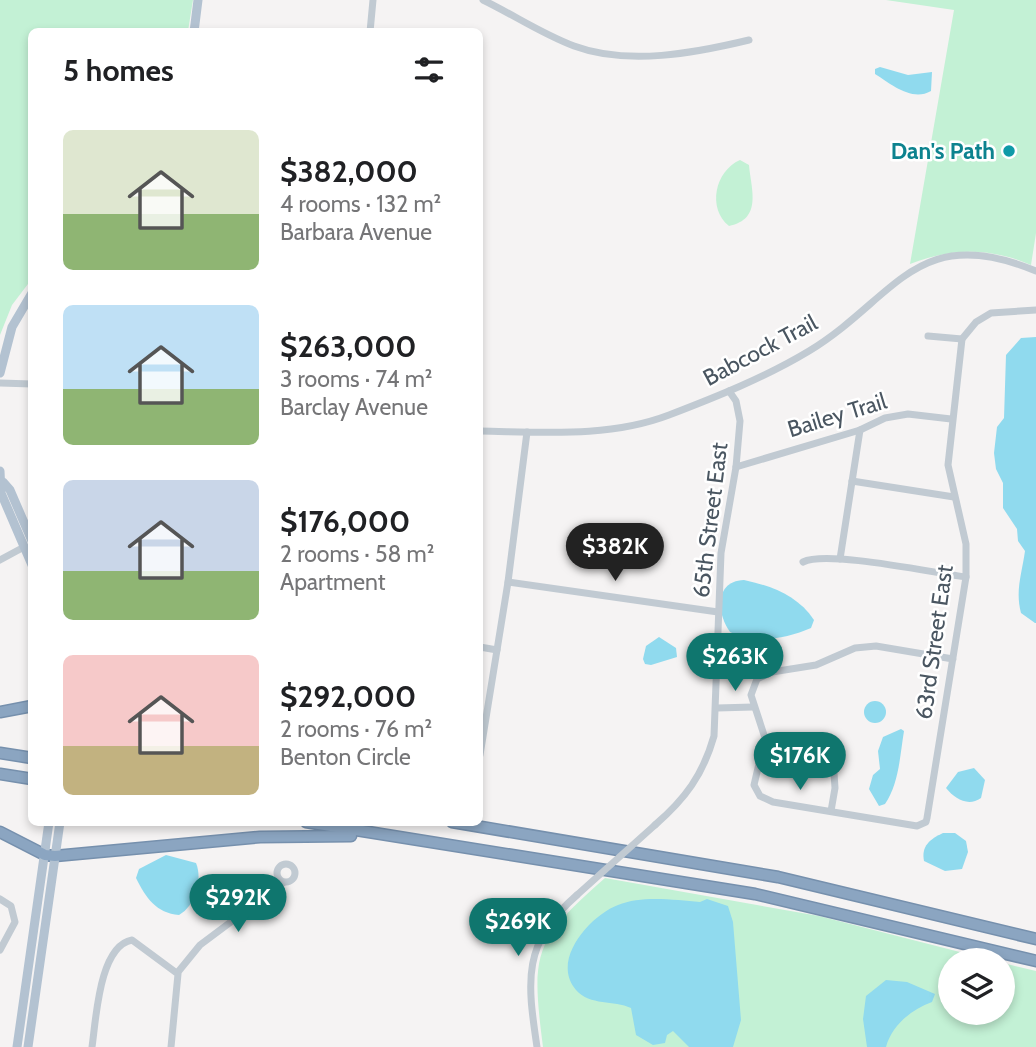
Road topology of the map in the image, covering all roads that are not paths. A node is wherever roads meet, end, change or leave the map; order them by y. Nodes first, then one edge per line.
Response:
1 (198, 0) edge
2 (373, 0) edge
3 (483, 0) edge
4 (194, 28) edge
5 (370, 28) edge
6 (749, 40) dead end
7 (1036, 271) edge
8 (28, 300) edge
9 (1036, 310) edge
10 (928, 336) dead end
11 (962, 339) junction
12 (0, 373) edge
13 (0, 383) edge
14 (28, 384) edge
15 (729, 391) junction
16 (951, 419) junction
17 (860, 430) junction
18 (483, 431) edge
19 (527, 432) junction
20 (736, 467) junction
21 (0, 471) edge
22 (852, 481) junction
23 (954, 497) junction
24 (28, 544) edge
25 (840, 559) junction
26 (0, 560) edge
27 (803, 562) dead end
28 (966, 577) junction
29 (508, 582) junction
30 (718, 612) junction
31 (483, 648) edge
32 (496, 650) junction
33 (953, 659) junction
34 (28, 707) edge
35 (753, 707) junction
36 (717, 708) junction
37 (0, 712) edge
38 (483, 735) edge
39 (0, 753) edge
40 (28, 757) edge
41 (833, 757) dead end
42 (0, 774) edge
43 (28, 778) edge
44 (831, 811) junction
45 (49, 826) edge
46 (59, 826) edge
47 (330, 826) edge
48 (476, 826) edge
49 (0, 832) edge
50 (396, 837) junction
51 (50, 855) junction
52 (283, 883) dead end
53 (0, 899) edge
54 (1036, 939) edge
55 (0, 950) edge
56 (1036, 961) edge
57 (177, 972) junction
58 (17, 1047) edge
59 (28, 1047) edge
60 (92, 1047) edge
61 (171, 1047) edge
62 (537, 1047) edge

1 - 4 main road
2 - 5 street
3 - 6 street
7 - 15 street, Babcock Trail
8 - 12 main road
9 - 11 street
10 - 11 street
11 - 16 street, 63rd Street East
13 - 14 street
15 - 19 street, Babcock Trail
15 - 20 street, 65th Street East
16 - 17 street, Bailey Trail
16 - 23 street, 63rd Street East
17 - 20 street, Bailey Trail
17 - 22 street
18 - 19 street, Babcock Trail
19 - 29 street
20 - 30 street, 65th Street East
21 - 24 main road
22 - 23 street
22 - 25 street
23 - 28 street, 63rd Street East
24 - 26 street
25 - 27 street
25 - 28 street
28 - 33 street, 63rd Street East
29 - 30 street
29 - 32 street
30 - 36 street, 65th Street East
31 - 32 street
32 - 38 street
33 - 35 street
33 - 44 street, 63rd Street East
34 - 37 highway
35 - 36 street
35 - 44 street
36 - 62 street, 65th Street East, bridge
39 - 40 highway
41 - 44 street
42 - 43 highway
45 - 51 main road
46 - 51 main road
47 - 50 highway
48 - 54 highway
49 - 51 highway
50 - 51 highway
50 - 56 highway
51 - 58 main road
51 - 59 main road
52 - 57 street
53 - 55 street
57 - 60 street
57 - 61 street

